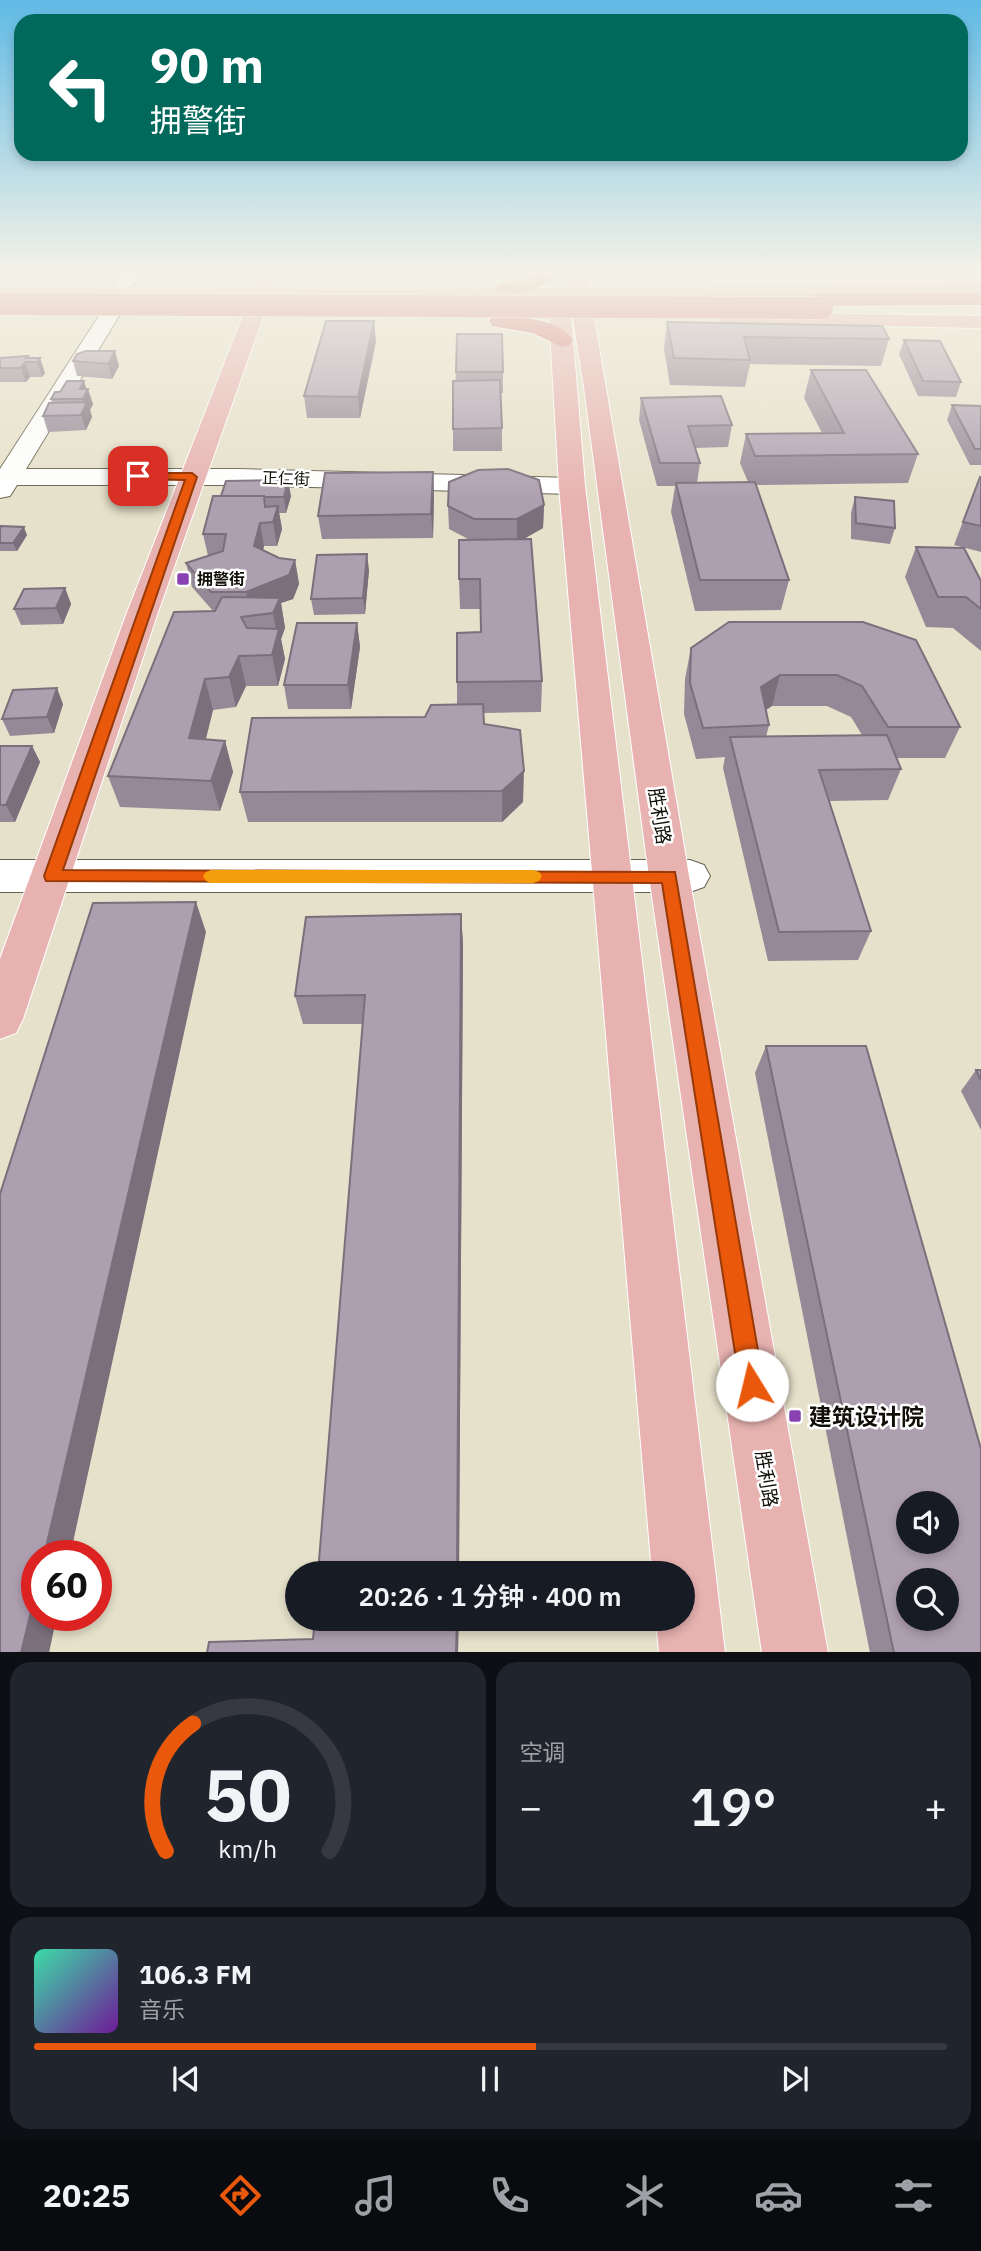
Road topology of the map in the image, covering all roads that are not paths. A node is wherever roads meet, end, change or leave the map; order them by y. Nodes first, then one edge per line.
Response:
1 (88, 346) edge
2 (241, 346) edge
3 (569, 346) edge
4 (575, 346) edge
5 (192, 477) junction
6 (3, 481) edge
7 (572, 486) junction
8 (0, 876) edge
9 (52, 876) junction
10 (679, 876) junction
11 (611, 877) junction
12 (0, 1019) edge
13 (692, 1652) edge
14 (795, 1652) edge

1 - 6 street
2 - 5 main road
3 - 7 main road, 胜利路
4 - 10 main road, 胜利路
5 - 6 street, 正仁街
5 - 7 street, 正仁街
5 - 9 main road
7 - 11 main road, 胜利路
8 - 9 street
9 - 11 street
9 - 12 main road
10 - 11 street
10 - 14 main road, 胜利路
11 - 13 main road, 胜利路

